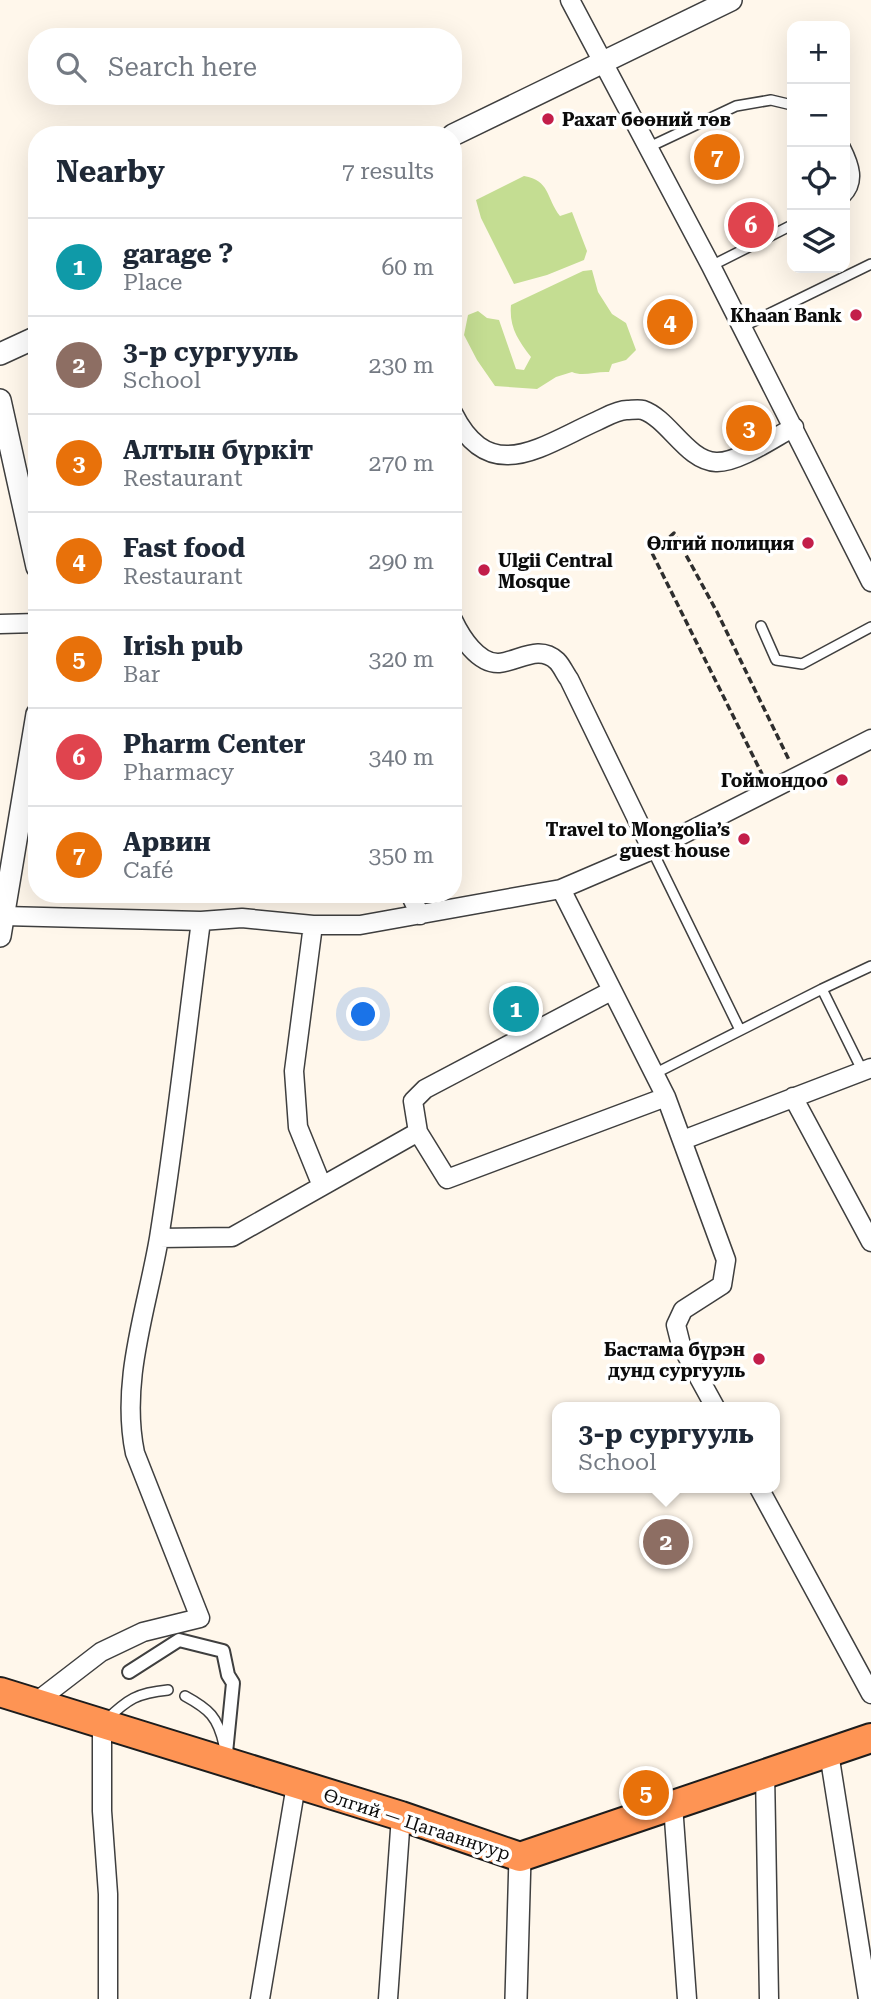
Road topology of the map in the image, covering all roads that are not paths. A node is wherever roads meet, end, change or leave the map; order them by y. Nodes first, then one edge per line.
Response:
1 (570, 0) edge
2 (731, 0) edge
3 (603, 64) junction
4 (787, 104) edge
5 (462, 131) edge
6 (647, 148) junction
7 (850, 159) edge
8 (850, 190) edge
9 (787, 228) edge
10 (871, 264) edge
11 (711, 266) junction
12 (743, 327) junction
13 (28, 341) edge
14 (0, 354) edge
15 (0, 400) edge
16 (794, 427) junction
17 (462, 431) edge
18 (28, 526) edge
19 (871, 582) edge
20 (28, 623) edge
21 (0, 624) edge
22 (761, 626) dead end
23 (871, 626) edge
24 (462, 637) edge
25 (871, 738) edge
26 (28, 769) edge
27 (652, 850) junction
28 (561, 889) junction
29 (414, 903) edge
30 (420, 915) junction
31 (201, 920) junction
32 (313, 925) junction
33 (2, 926) edge
34 (871, 966) edge
35 (822, 989) junction
36 (611, 991) junction
37 (740, 1031) junction
38 (866, 1069) edge
39 (654, 1074) junction
40 (666, 1097) junction
41 (793, 1097) junction
42 (418, 1132) junction
43 (683, 1140) junction
44 (322, 1186) junction
45 (159, 1238) junction
46 (871, 1242) edge
47 (712, 1402) edge
48 (762, 1493) edge
49 (129, 1672) dead end
50 (168, 1690) dead end
51 (0, 1692) edge
52 (871, 1694) edge
53 (186, 1696) dead end
54 (36, 1702) junction
55 (103, 1724) junction
56 (871, 1738) edge
57 (829, 1753) junction
58 (227, 1758) junction
59 (765, 1772) junction
60 (296, 1785) junction
61 (673, 1805) junction
62 (401, 1816) junction
63 (520, 1857) junction
64 (108, 1999) edge
65 (260, 1999) edge
66 (388, 1999) edge
67 (516, 1999) edge
68 (687, 1999) edge
69 (769, 1999) edge
70 (869, 1999) edge

1 - 3 street
2 - 3 street
3 - 5 street
3 - 6 street
4 - 6 lane
6 - 11 street
7 - 8 lane
9 - 11 lane
10 - 12 lane
11 - 12 street
12 - 16 street
13 - 14 street
15 - 18 street
16 - 17 street
16 - 19 street
20 - 21 street
22 - 23 lane
24 - 27 street
25 - 27 street
26 - 33 street
27 - 28 street
27 - 37 lane
28 - 30 street
28 - 36 street
29 - 30 street
30 - 32 street
31 - 32 street
31 - 33 street
31 - 45 street
32 - 44 street
34 - 35 lane
35 - 37 lane
35 - 38 lane
36 - 39 street
36 - 42 street
37 - 39 lane
38 - 41 street
39 - 40 street
40 - 42 street
40 - 43 street
41 - 43 street
41 - 46 street
42 - 44 street
43 - 47 street
44 - 45 street
45 - 54 street
48 - 52 street
49 - 58 street
50 - 55 lane
51 - 54 highway, Өлгий — Цагааннуур
53 - 58 lane
54 - 55 highway, Өлгий — Цагааннуур
55 - 58 highway, Өлгий — Цагааннуур
55 - 64 street
56 - 57 highway, Өлгий — Цагааннуур
57 - 59 highway, Өлгий — Цагааннуур
57 - 70 street
58 - 60 highway, Өлгий — Цагааннуур
59 - 61 highway, Өлгий — Цагааннуур
59 - 69 street
60 - 62 highway, Өлгий — Цагааннуур
60 - 65 street
61 - 63 highway, Өлгий — Цагааннуур
61 - 68 street
62 - 63 highway, Өлгий — Цагааннуур
62 - 66 street
63 - 67 street

